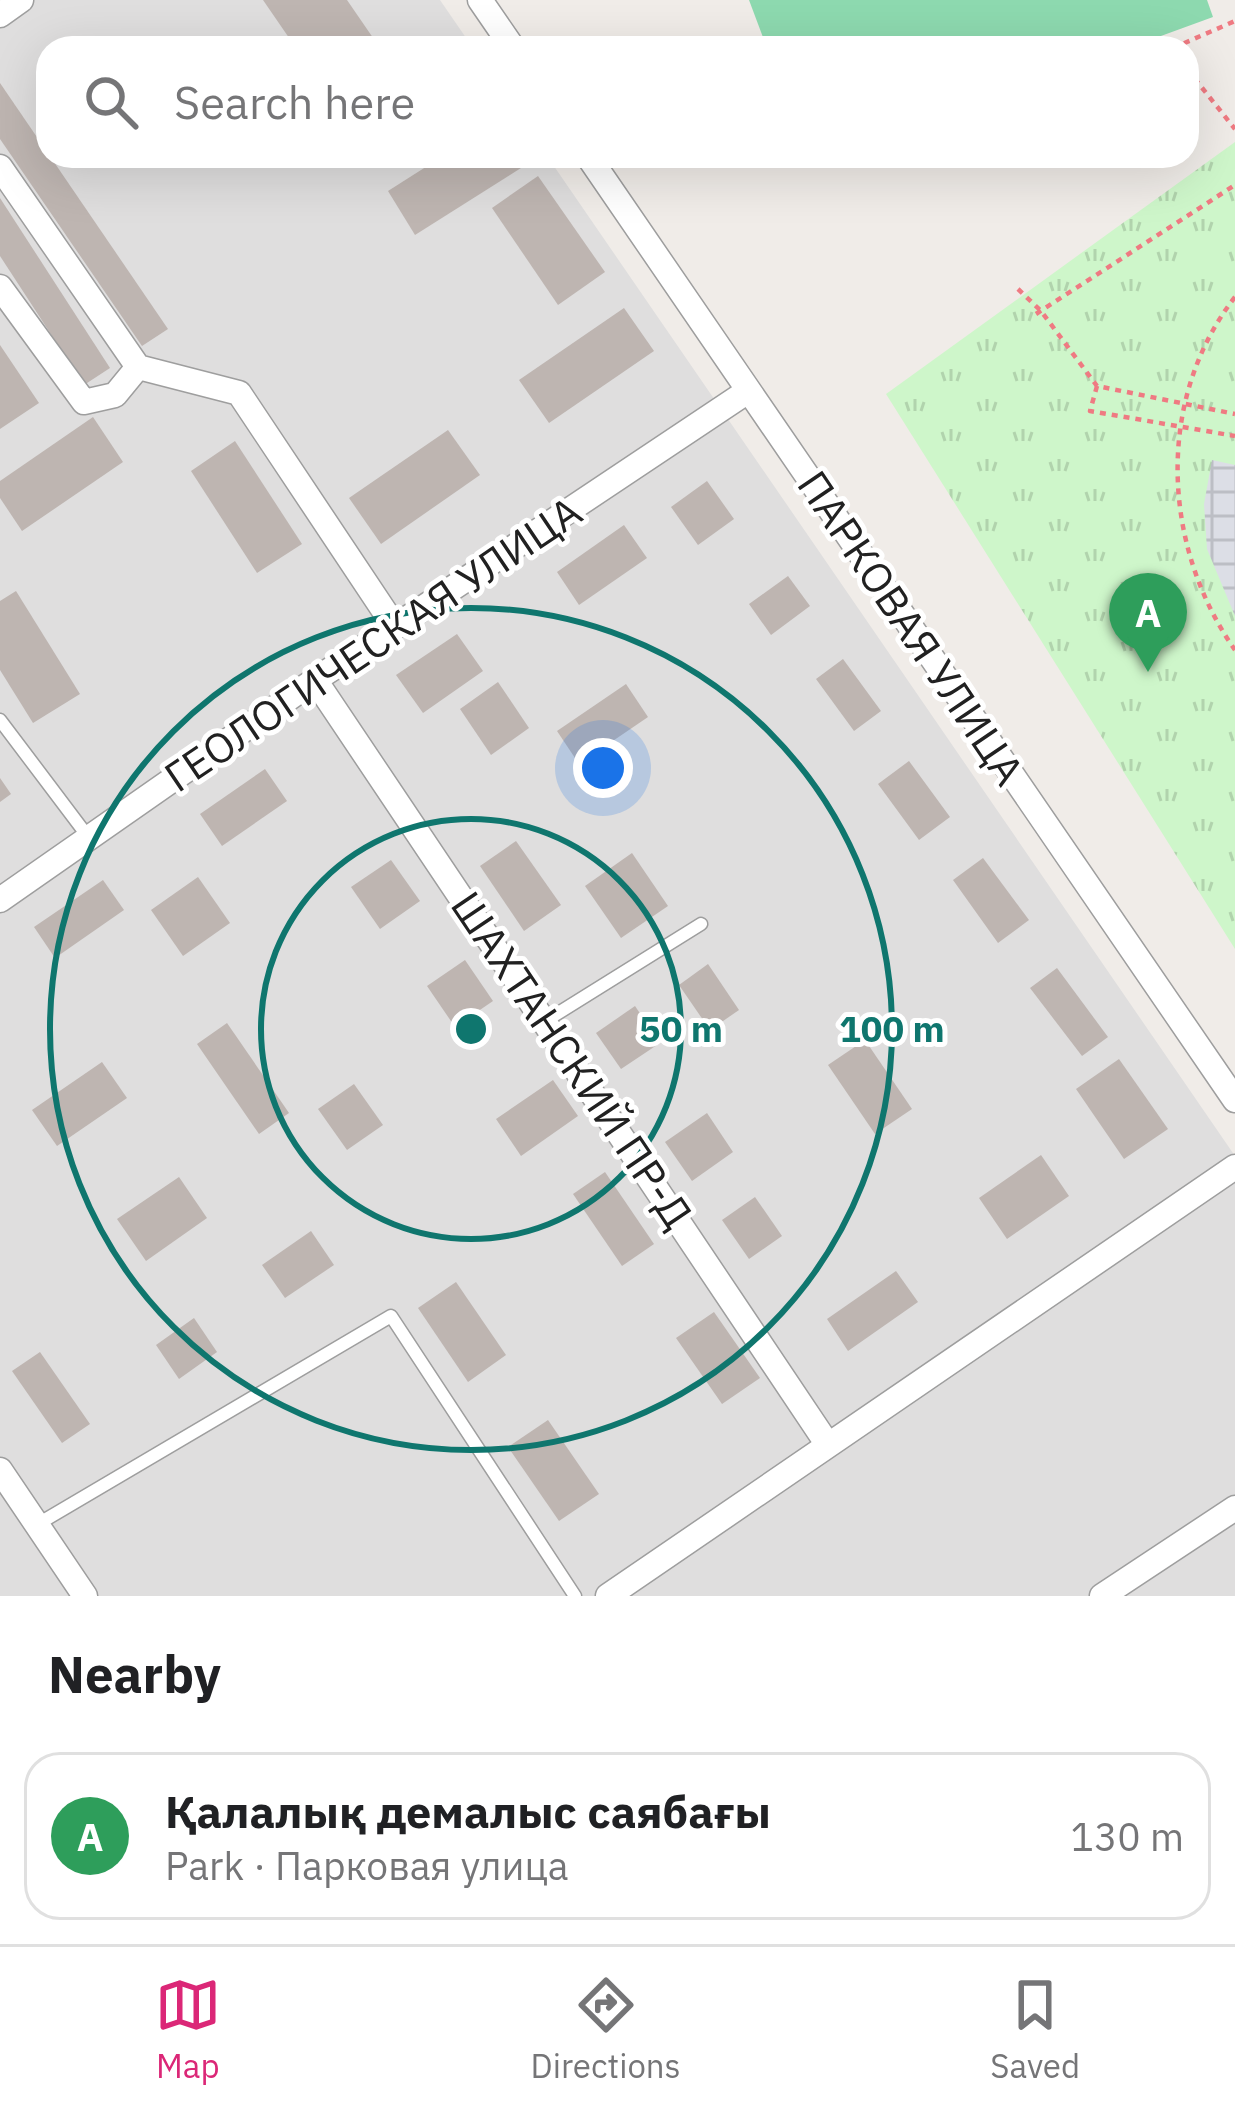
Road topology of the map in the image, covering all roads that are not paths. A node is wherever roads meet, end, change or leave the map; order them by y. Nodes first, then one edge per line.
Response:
1 (21, 0) edge
2 (481, 0) edge
3 (0, 15) edge
4 (505, 36) edge
5 (0, 167) edge
6 (595, 168) edge
7 (0, 287) edge
8 (138, 367) junction
9 (748, 391) junction
10 (395, 627) junction
11 (315, 680) junction
12 (0, 720) edge
13 (88, 838) junction
14 (0, 900) edge
15 (701, 924) dead end
16 (547, 1020) junction
17 (1235, 1100) edge
18 (1235, 1167) edge
19 (826, 1442) junction
20 (0, 1470) edge
21 (1235, 1508) edge
22 (37, 1525) junction
23 (85, 1596) edge
24 (575, 1596) edge
25 (608, 1596) edge
26 (1102, 1596) edge

1 - 3 street
2 - 4 street
5 - 8 street
6 - 9 street, ПАРКОВАЯ УЛИЦА
7 - 8 street
8 - 10 street
9 - 10 street, ГЕОЛОГИЧЕСКАЯ УЛИЦА
9 - 17 street, ПАРКОВАЯ УЛИЦА
10 - 11 street, ГЕОЛОГИЧЕСКАЯ УЛИЦА
11 - 13 street, ГЕОЛОГИЧЕСКАЯ УЛИЦА
11 - 16 street, ШАХТАНСКИЙ ПР-Д
12 - 13 lane
13 - 14 street, ГЕОЛОГИЧЕСКАЯ УЛИЦА
15 - 16 lane
16 - 19 street, ШАХТАНСКИЙ ПР-Д
18 - 19 street
19 - 25 street
20 - 22 street
21 - 26 street
22 - 23 street
22 - 24 lane

